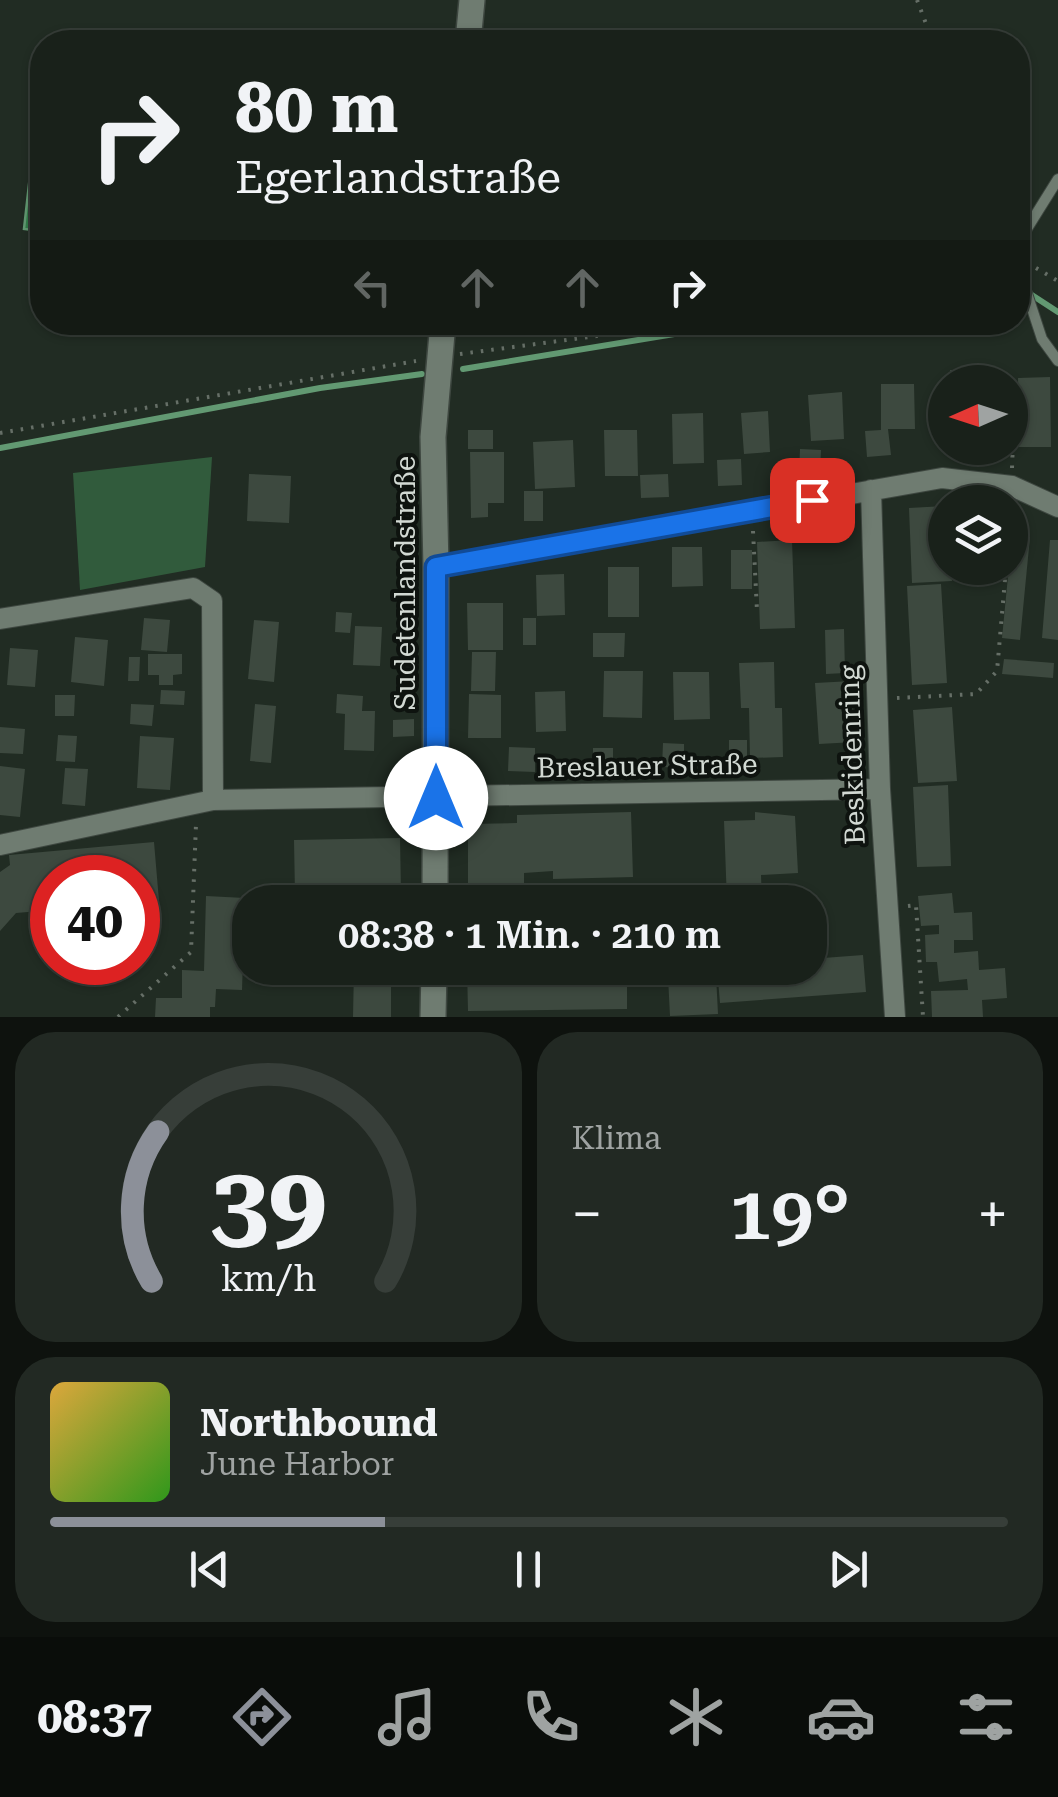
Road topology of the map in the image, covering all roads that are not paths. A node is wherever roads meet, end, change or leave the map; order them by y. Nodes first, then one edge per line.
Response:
1 (472, 0) edge
2 (469, 30) edge
3 (1058, 179) edge
4 (1030, 224) edge
5 (1030, 302) edge
6 (442, 335) edge
7 (1058, 361) edge
8 (871, 490) junction
9 (1058, 507) edge
10 (436, 567) junction
11 (0, 620) edge
12 (880, 789) junction
13 (436, 798) junction
14 (204, 802) junction
15 (0, 845) edge
16 (434, 885) edge
17 (434, 985) edge
18 (434, 1017) edge
19 (896, 1017) edge

1 - 2 street
3 - 4 lane
5 - 7 lane
6 - 10 street, Sudetenlandstraße
8 - 9 street
8 - 10 street
8 - 12 street, Beskidenring
10 - 13 street, Sudetenlandstraße
11 - 14 street
12 - 13 street, Breslauer Straße
12 - 19 street, Beskidenring
13 - 14 street, Breslauer Straße
13 - 16 street, Sudetenlandstraße
14 - 15 street, Breslauer Straße
17 - 18 street

